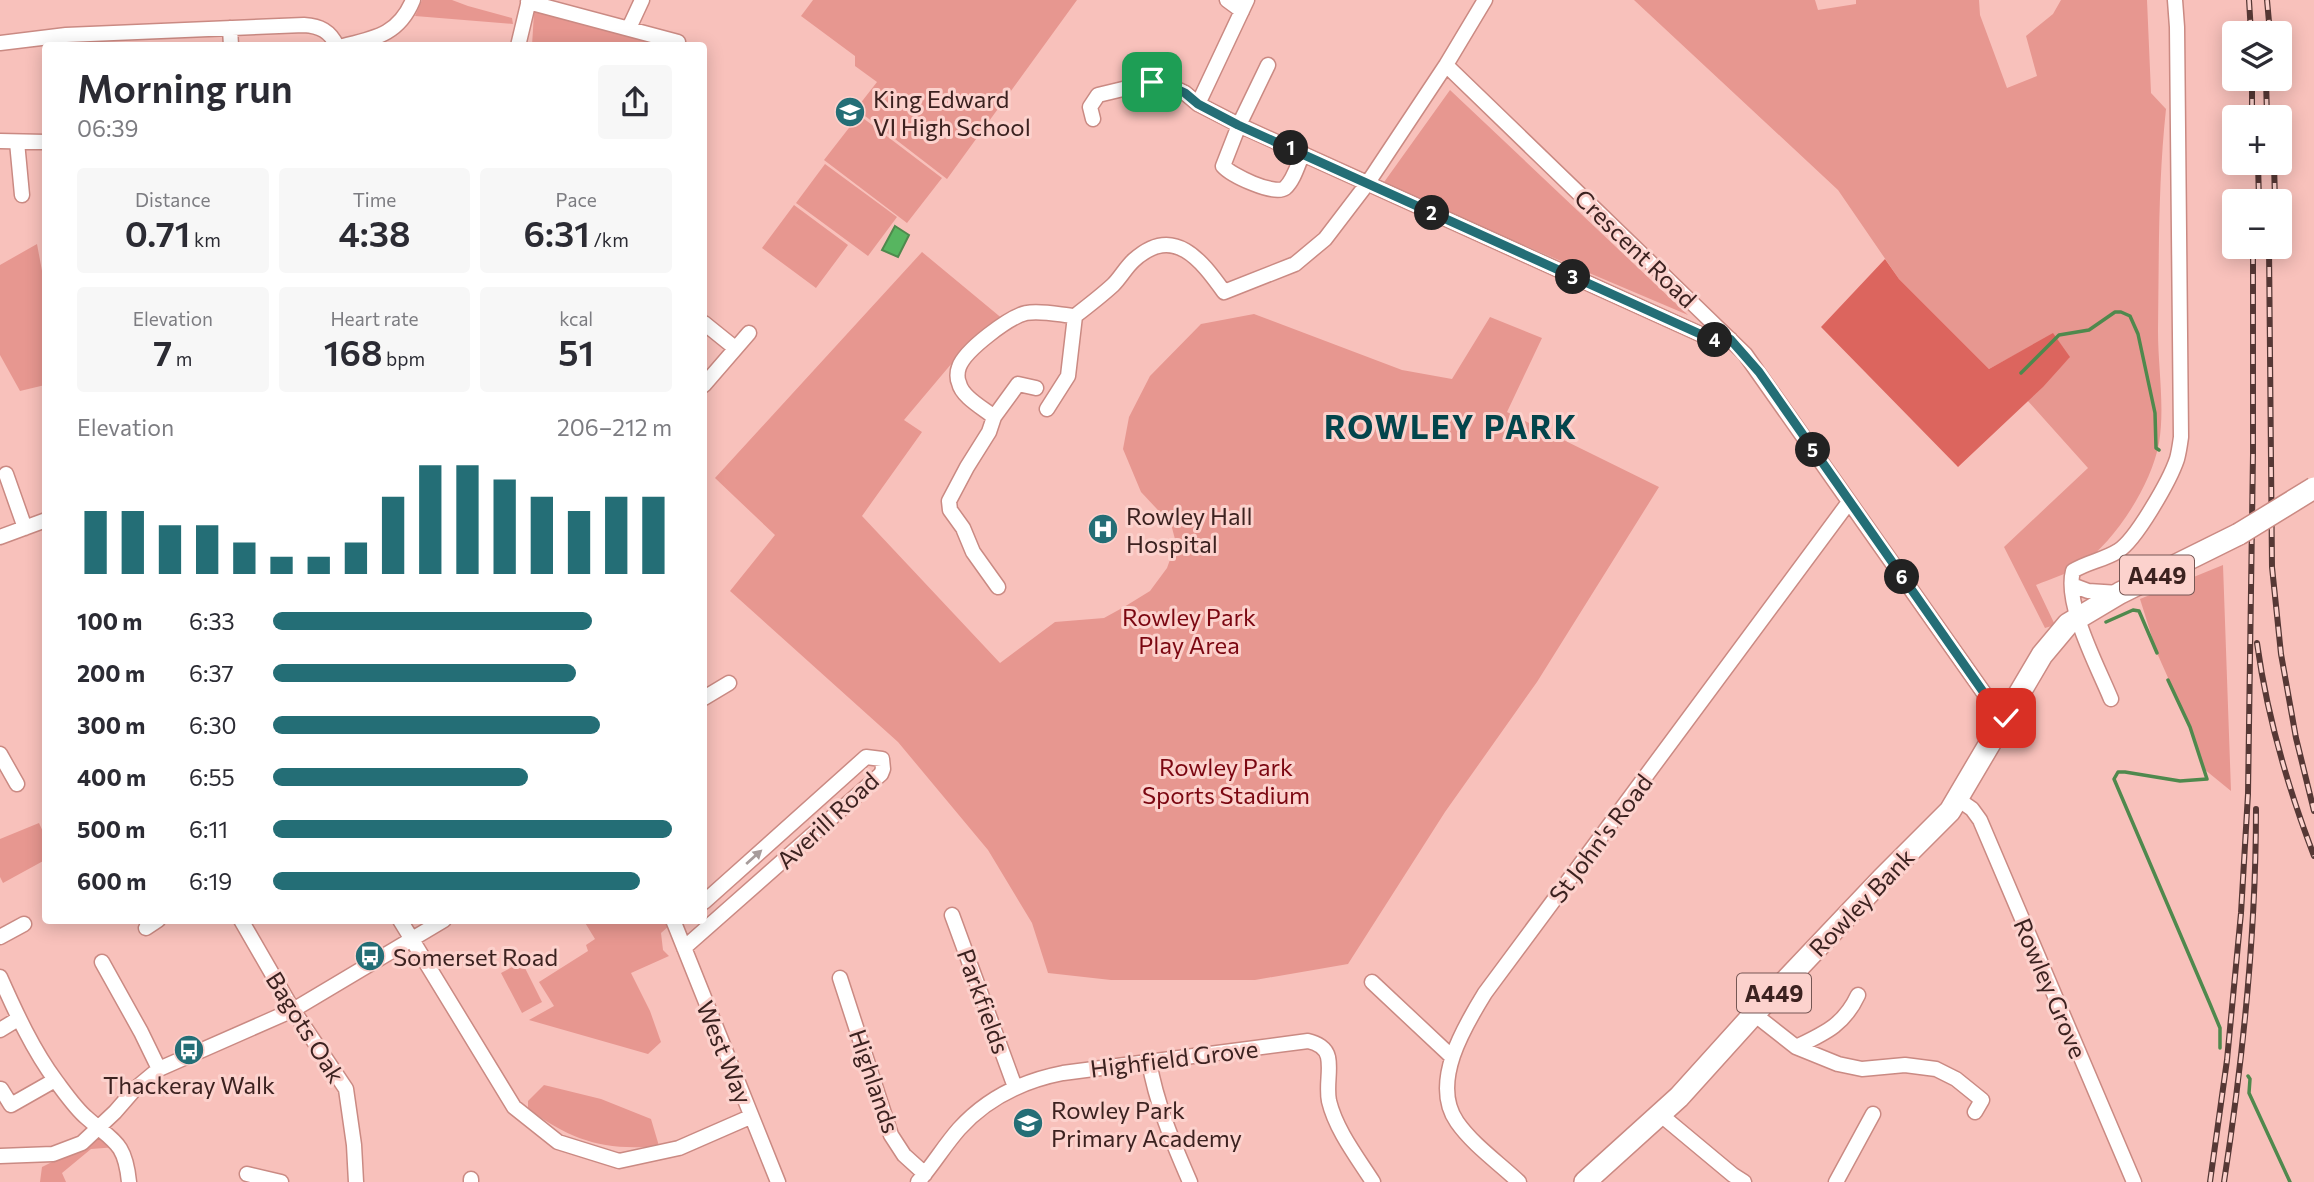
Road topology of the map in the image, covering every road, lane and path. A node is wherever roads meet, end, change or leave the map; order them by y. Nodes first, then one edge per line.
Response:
1 (413, 0) edge
2 (642, 0) edge
3 (1227, 0) edge
4 (1485, 0) edge
5 (2175, 0) edge
6 (529, 1) edge
7 (1244, 5) edge
8 (230, 28) junction
9 (629, 29) junction
10 (133, 39) edge
11 (231, 42) edge
12 (335, 42) edge
13 (355, 42) edge
14 (519, 42) edge
15 (678, 42) dead end
16 (0, 43) edge
17 (1268, 65) dead end
18 (1446, 65) junction
19 (1198, 104) junction
20 (1093, 119) dead end
21 (1238, 125) junction
22 (0, 141) edge
23 (17, 142) junction
24 (42, 142) edge
25 (1303, 153) junction
26 (1367, 184) junction
27 (22, 195) dead end
28 (1076, 316) junction
29 (707, 326) edge
30 (749, 333) dead end
31 (1730, 339) junction
32 (735, 348) junction
33 (707, 381) edge
34 (1036, 388) dead end
35 (1047, 409) dead end
36 (994, 416) junction
37 (6, 474) dead end
38 (2314, 488) edge
39 (1849, 502) junction
40 (42, 522) edge
41 (25, 528) junction
42 (0, 537) edge
43 (2072, 585) junction
44 (998, 587) dead end
45 (2120, 593) junction
46 (2077, 618) junction
47 (729, 682) dead end
48 (707, 696) edge
49 (2111, 699) dead end
50 (2006, 718) junction
51 (0, 754) edge
52 (5, 773) edge
53 (17, 784) dead end
54 (1959, 800) junction
55 (707, 899) edge
56 (952, 915) dead end
57 (24, 923) dead end
58 (243, 924) edge
59 (402, 924) edge
60 (437, 924) edge
61 (675, 924) edge
62 (0, 937) edge
63 (410, 940) junction
64 (684, 948) junction
65 (102, 962) dead end
66 (0, 977) edge
67 (840, 978) dead end
68 (1372, 982) dead end
69 (1858, 995) dead end
70 (293, 1010) junction
71 (1754, 1014) junction
72 (18, 1019) junction
73 (0, 1030) edge
74 (1796, 1047) junction
75 (1452, 1057) junction
76 (1149, 1061) junction
77 (159, 1069) junction
78 (55, 1080) junction
79 (1015, 1087) junction
80 (1, 1089) edge
81 (1975, 1112) dead end
82 (1873, 1114) dead end
83 (1661, 1115) junction
84 (751, 1117) junction
85 (99, 1126) junction
86 (0, 1156) edge
87 (247, 1174) dead end
88 (922, 1178) edge
89 (129, 1182) edge
90 (281, 1182) edge
91 (356, 1182) edge
92 (778, 1182) edge
93 (1190, 1182) edge
94 (1373, 1182) edge
95 (1519, 1182) edge
96 (1585, 1182) edge
97 (1744, 1182) edge
98 (1836, 1182) edge
99 (2134, 1182) edge

1 - 13 street
2 - 9 street
3 - 7 street
4 - 18 street
5 - 43 street
6 - 9 street
6 - 14 street
7 - 19 street
8 - 10 street
8 - 11 street
8 - 12 street
9 - 15 street
10 - 16 street
17 - 21 street
18 - 26 street
18 - 31 street, Crescent Road
19 - 20 street
19 - 21 street
21 - 25 street
21 - 25 street
22 - 23 street
23 - 24 street
23 - 27 street
25 - 26 street
26 - 28 street
26 - 31 street
28 - 35 street
28 - 36 street
29 - 32 street
30 - 32 street
31 - 39 street, Crescent Road
32 - 33 street
34 - 36 street
36 - 44 street
37 - 41 street
38 - 45 highway, A449, bridge
39 - 50 street, Crescent Road
39 - 75 street, St John's Road
40 - 41 street
41 - 42 street
43 - 45 street
43 - 46 street
45 - 46 highway, A449
46 - 49 street
46 - 50 highway, A449
47 - 48 street
50 - 54 highway, A449
51 - 52 street
52 - 53 street
54 - 71 highway, Rowley Bank / A449
54 - 99 street, Rowley Grove
55 -> 64 street, Averill Road
56 - 79 street, Parkfields
57 - 62 street
58 - 70 street, Bagots Oak
59 - 63 street
60 - 63 street
61 - 64 street, West Way
63 - 70 street
63 - 84 street
64 - 84 street, West Way
65 - 77 street
66 - 72 street
67 - 88 street, Highlands
68 - 75 street
69 - 74 street
70 - 77 street
70 - 91 street, Bagots Oak
71 - 74 street
71 - 83 highway, Rowley Bank / A449
72 - 73 street
72 - 78 street
74 - 81 street
75 - 95 street, St John's Road
76 - 79 street, Highfield Grove
76 - 93 street
76 - 94 street, Highfield Grove
77 - 85 street
78 - 80 street
78 - 85 street
79 - 88 street, Highfield Grove
82 - 98 street
83 - 96 highway, Rowley Bank / A449
83 - 97 street
84 - 92 street, West Way
85 - 86 street
85 - 89 street
87 - 90 street

